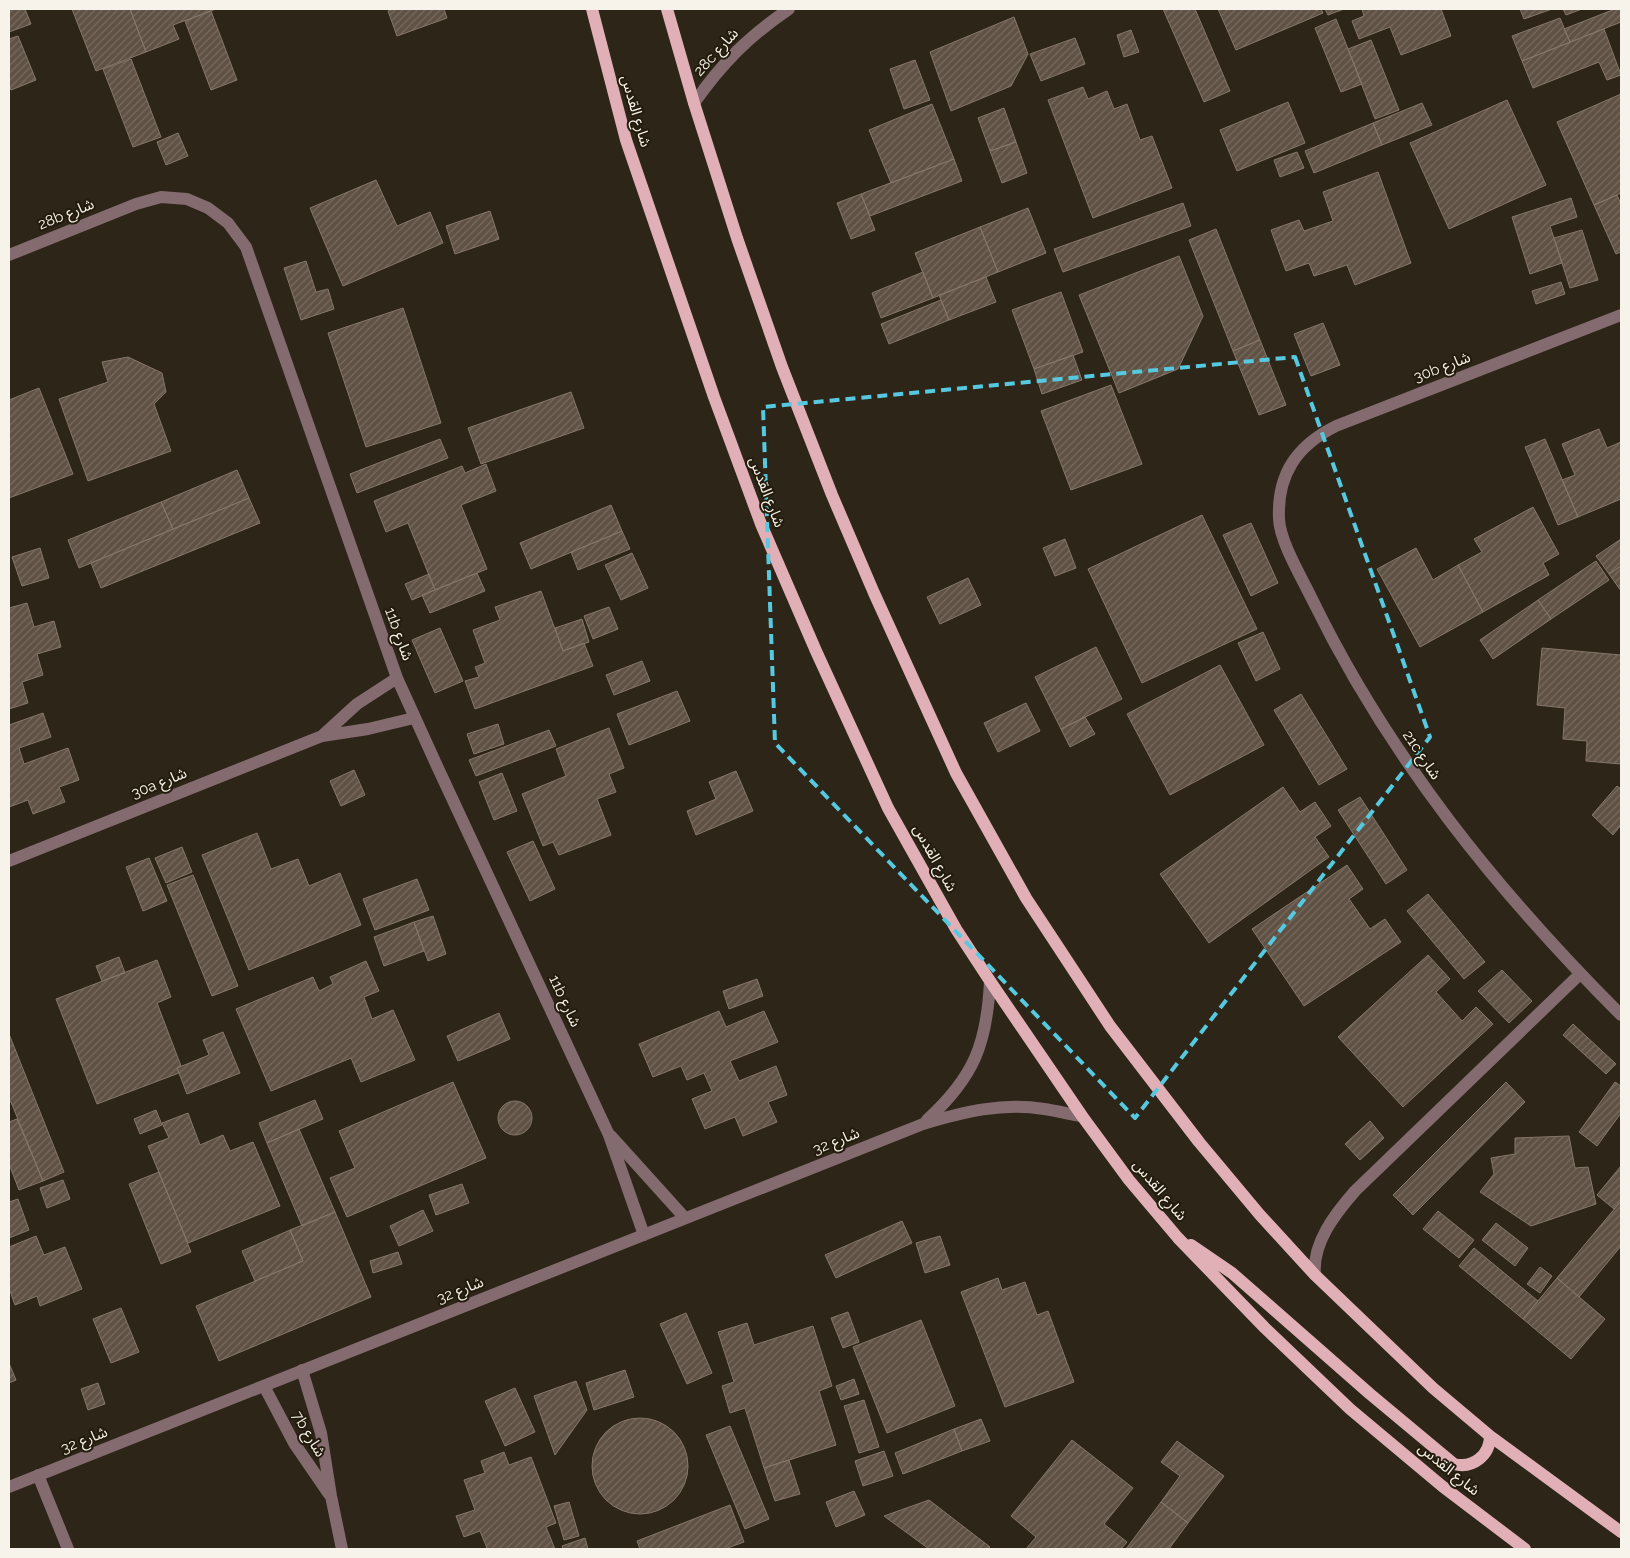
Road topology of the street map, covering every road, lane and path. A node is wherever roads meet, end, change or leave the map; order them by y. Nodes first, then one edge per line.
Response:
1 (592, 9) edge
2 (667, 9) edge
3 (789, 9) edge
4 (694, 103) junction
5 (136, 204) joint
6 (9, 255) edge
7 (1621, 316) edge
8 (1287, 469) joint
9 (397, 678) junction
10 (414, 718) junction
11 (322, 736) junction
12 (9, 861) edge
13 (1580, 974) junction
14 (990, 981) junction
15 (1621, 1015) edge
16 (1082, 1116) junction
17 (923, 1124) junction
18 (609, 1135) junction
19 (686, 1218) junction
20 (644, 1235) junction
21 (1178, 1238) junction
22 (1315, 1275) junction
23 (302, 1370) junction
24 (264, 1386) junction
25 (1490, 1436) junction
26 (38, 1475) junction
27 (9, 1487) edge
28 (331, 1496) junction
29 (1621, 1532) edge
30 (68, 1549) edge
31 (342, 1549) edge
32 (1525, 1549) edge

1 - 14 main road, شارع القدس
2 - 4 main road
3 - 4 street, 28c شارع
4 - 22 main road
5 - 6 street, 28b شارع
5 - 9 street, 11b شارع
7 - 8 street, 30b شارع
8 - 13 street, 21c شارع
9 - 10 street, 11b شارع
9 - 11 street, 30a شارع
10 - 11 street, 30a شارع
10 - 18 street, 11b شارع
11 - 12 street, 30a شارع
13 - 15 street, 21c شارع
13 - 22 street
14 - 16 main road, شارع القدس
14 - 17 street, شارع 32
16 - 17 street, شارع 32
16 - 21 main road, شارع القدس
17 - 19 street, شارع 32
18 - 19 street, 11b شارع
18 - 20 street, 11b شارع
19 - 20 street, شارع 32
20 - 23 street, شارع 32
21 - 25 main road
21 - 32 main road, شارع القدس
22 - 25 main road
23 - 24 street, شارع 32
23 - 28 street, 7b شارع
24 - 26 street, شارع 32
24 - 28 street, 7b شارع
25 - 29 main road
26 - 27 street, شارع 32
26 - 30 street
28 - 31 street, 7b شارع

